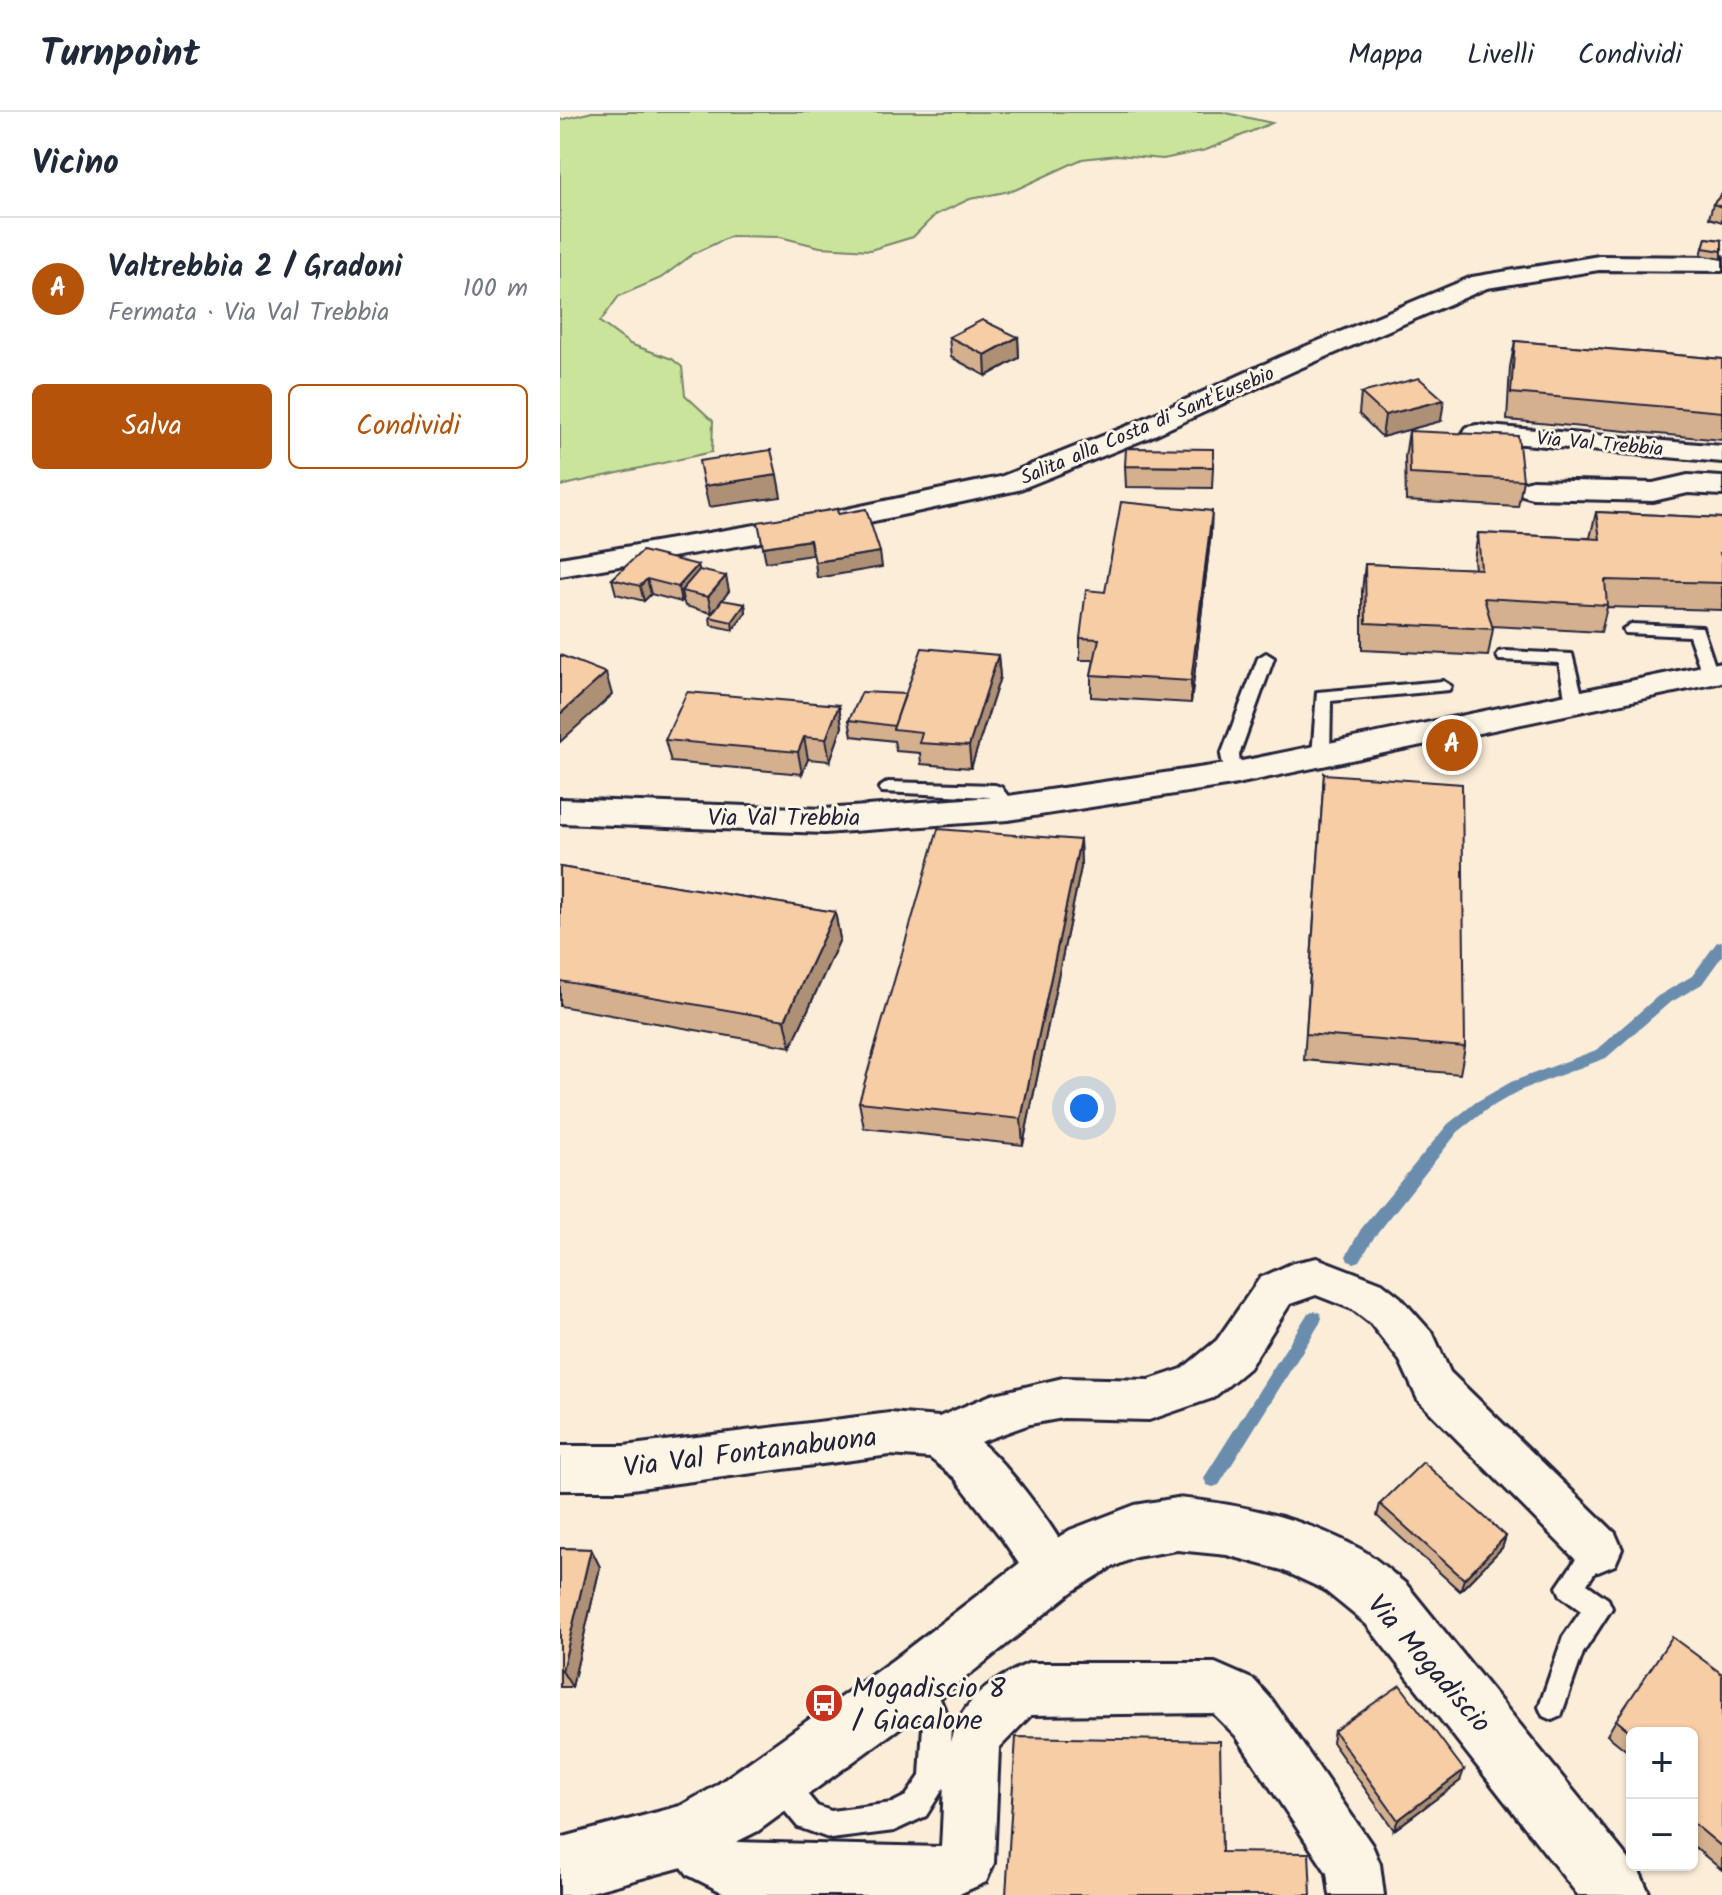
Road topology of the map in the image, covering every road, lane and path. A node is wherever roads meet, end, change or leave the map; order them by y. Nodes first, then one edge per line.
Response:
1 (1722, 264) edge
2 (1477, 433) edge
3 (1722, 454) edge
4 (1722, 486) edge
5 (1532, 489) dead end
6 (571, 565) edge
7 (1631, 629) dead end
8 (1505, 656) dead end
9 (1266, 658) dead end
10 (1716, 674) edge
11 (1443, 686) dead end
12 (1575, 703) junction
13 (1321, 756) junction
14 (1232, 774) junction
15 (888, 788) dead end
16 (1008, 808) junction
17 (560, 811) edge
18 (940, 1438) junction
19 (560, 1468) edge
20 (1598, 1549) joint
21 (1053, 1572) junction
22 (914, 1681) junction
23 (1552, 1707) dead end
24 (776, 1779) junction
25 (690, 1834) junction
26 (560, 1869) edge
27 (967, 1879) edge
28 (1357, 1895) edge
29 (1618, 1895) edge

1 - 6 street, Salita alla Costa di Sant'Eusebio
2 - 3 street, Via Val Trebbia
4 - 5 street, Via Val Trebbia
7 - 10 lane, Via Val Trebbia
8 - 12 lane
9 - 14 lane
10 - 12 street, Via Val Trebbia
11 - 13 lane
12 - 13 street, Via Val Trebbia
13 - 14 street, Via Val Trebbia
14 - 16 street, Via Val Trebbia
15 - 16 lane, Via Val Trebbia
16 - 17 street, Via Val Trebbia
18 - 19 street, Via Val Fontanabuona
18 - 20 street, Via Val Fontanabuona
18 - 21 street
20 - 23 lane, Via Val Fontanabuona
21 - 22 street, Via Mogadiscio
21 - 29 street, Via Mogadiscio
22 - 24 street, Via Mogadiscio
22 - 24 lane
24 - 25 street, Via Mogadiscio
25 - 26 street, Via Mogadiscio
25 - 27 street
27 - 28 street

